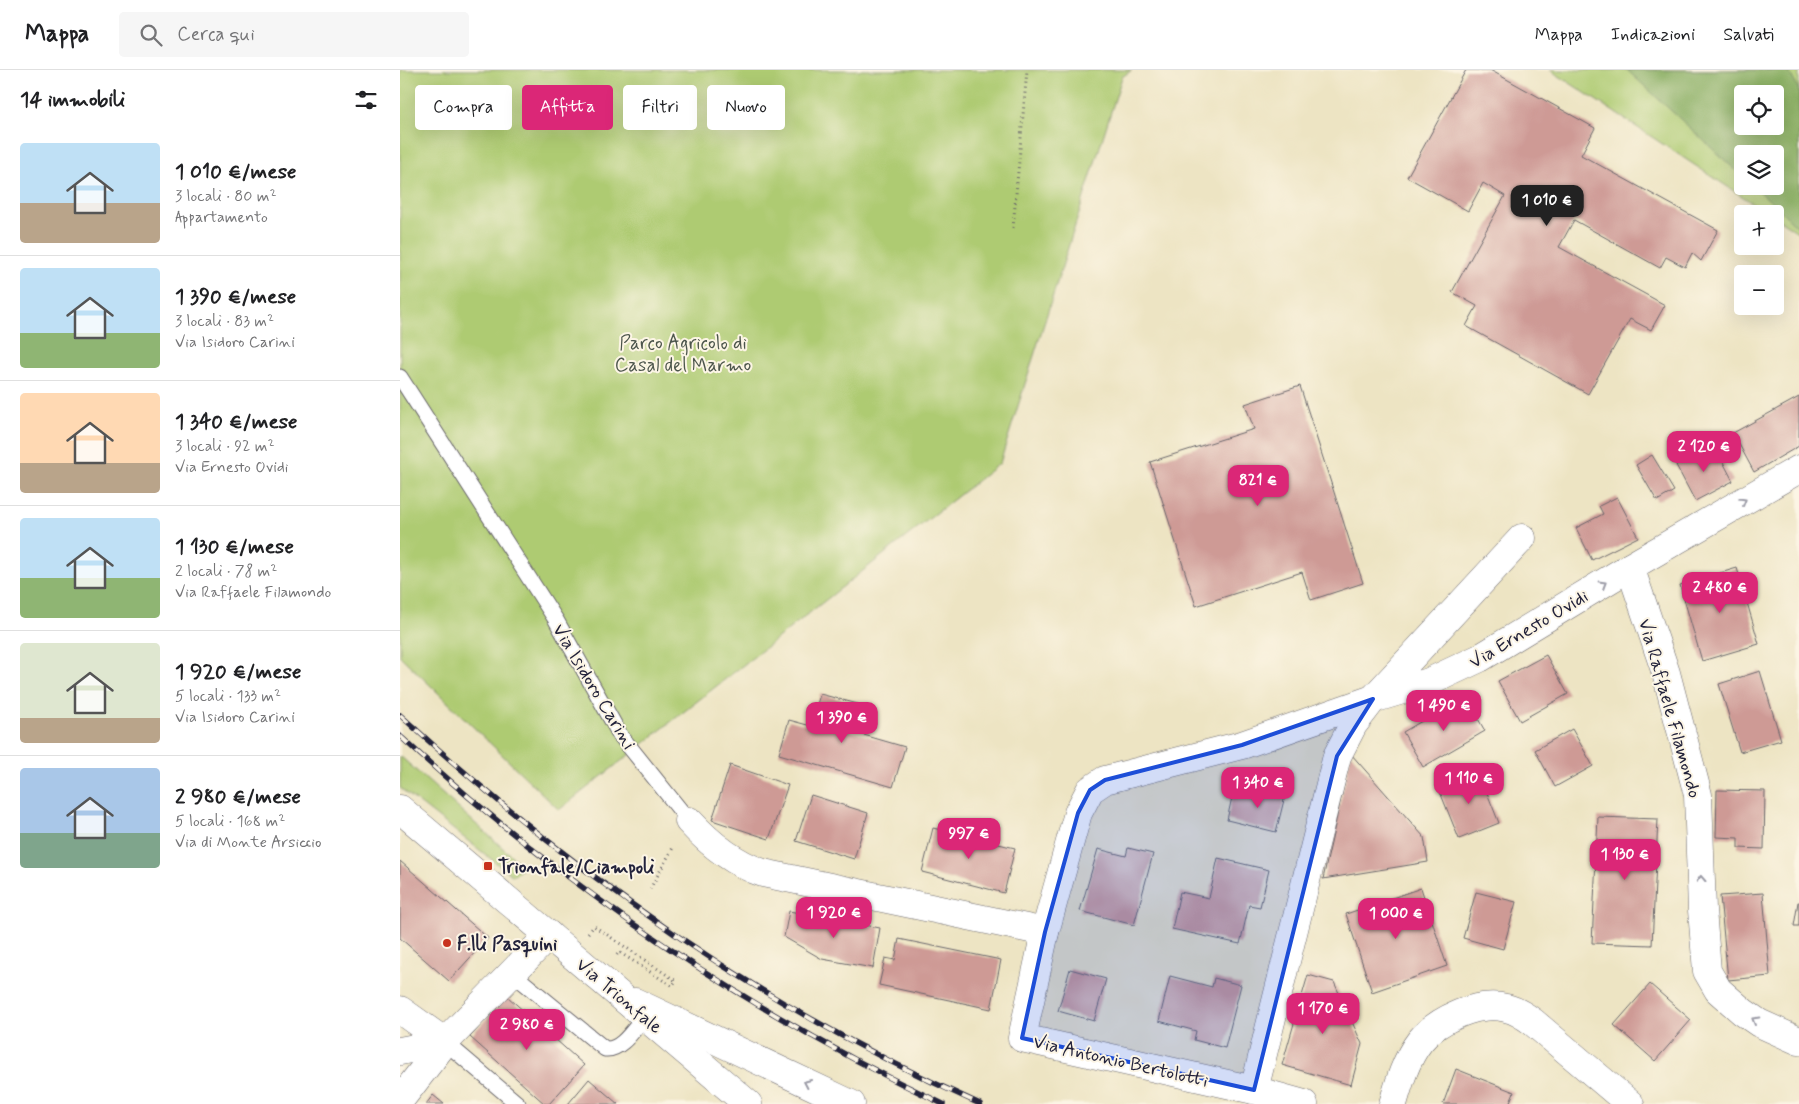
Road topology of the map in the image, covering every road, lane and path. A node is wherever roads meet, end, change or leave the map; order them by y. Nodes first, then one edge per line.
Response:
1 (1027, 70) edge
2 (1013, 228) dead end
3 (400, 377) edge
4 (1799, 469) edge
5 (1522, 538) dead end
6 (1630, 567) junction
7 (1373, 699) junction
8 (1095, 784) joint
9 (400, 809) edge
10 (688, 821) junction
11 (650, 889) dead end
12 (594, 926) dead end
13 (1045, 932) junction
14 (549, 935) junction
15 (512, 973) junction
16 (599, 976) junction
17 (621, 994) junction
18 (400, 1010) edge
19 (646, 1015) junction
20 (1799, 1041) edge
21 (445, 1042) junction
22 (400, 1051) edge
23 (1254, 1090) junction
24 (400, 1100) edge
25 (742, 1102) edge
26 (518, 1104) edge
27 (851, 1104) edge
28 (1304, 1104) edge
29 (1393, 1104) edge
30 (1630, 1104) edge

1 - 2 path
3 - 10 lane, Via Isidoro Carini
6 -> 4 street, Via Ernesto Ovidi
5 - 7 street
7 -> 6 street, Via Ernesto Ovidi
20 -> 6 street, Via Raffaele Filamondo
7 - 8 street, Via Ernesto Ovidi
7 - 23 street
8 - 13 street, Via Antonio Bertolotti
9 - 14 street, Via Trionfale
10 - 11 path
10 - 13 street, Via Isidoro Carini
12 - 16 path
13 - 23 street, Via Antonio Bertolotti
14 - 15 street
14 - 16 street, Via Trionfale
15 - 19 lane
15 - 21 street
16 - 17 street, Via Trionfale
17 - 19 street, Via Trionfale
27 -> 17 street
18 - 21 street
19 - 25 street, Via Trionfale
21 - 22 street
21 - 24 street
21 - 26 lane
23 - 28 street, Via Antonio Bertolotti
29 - 30 street

